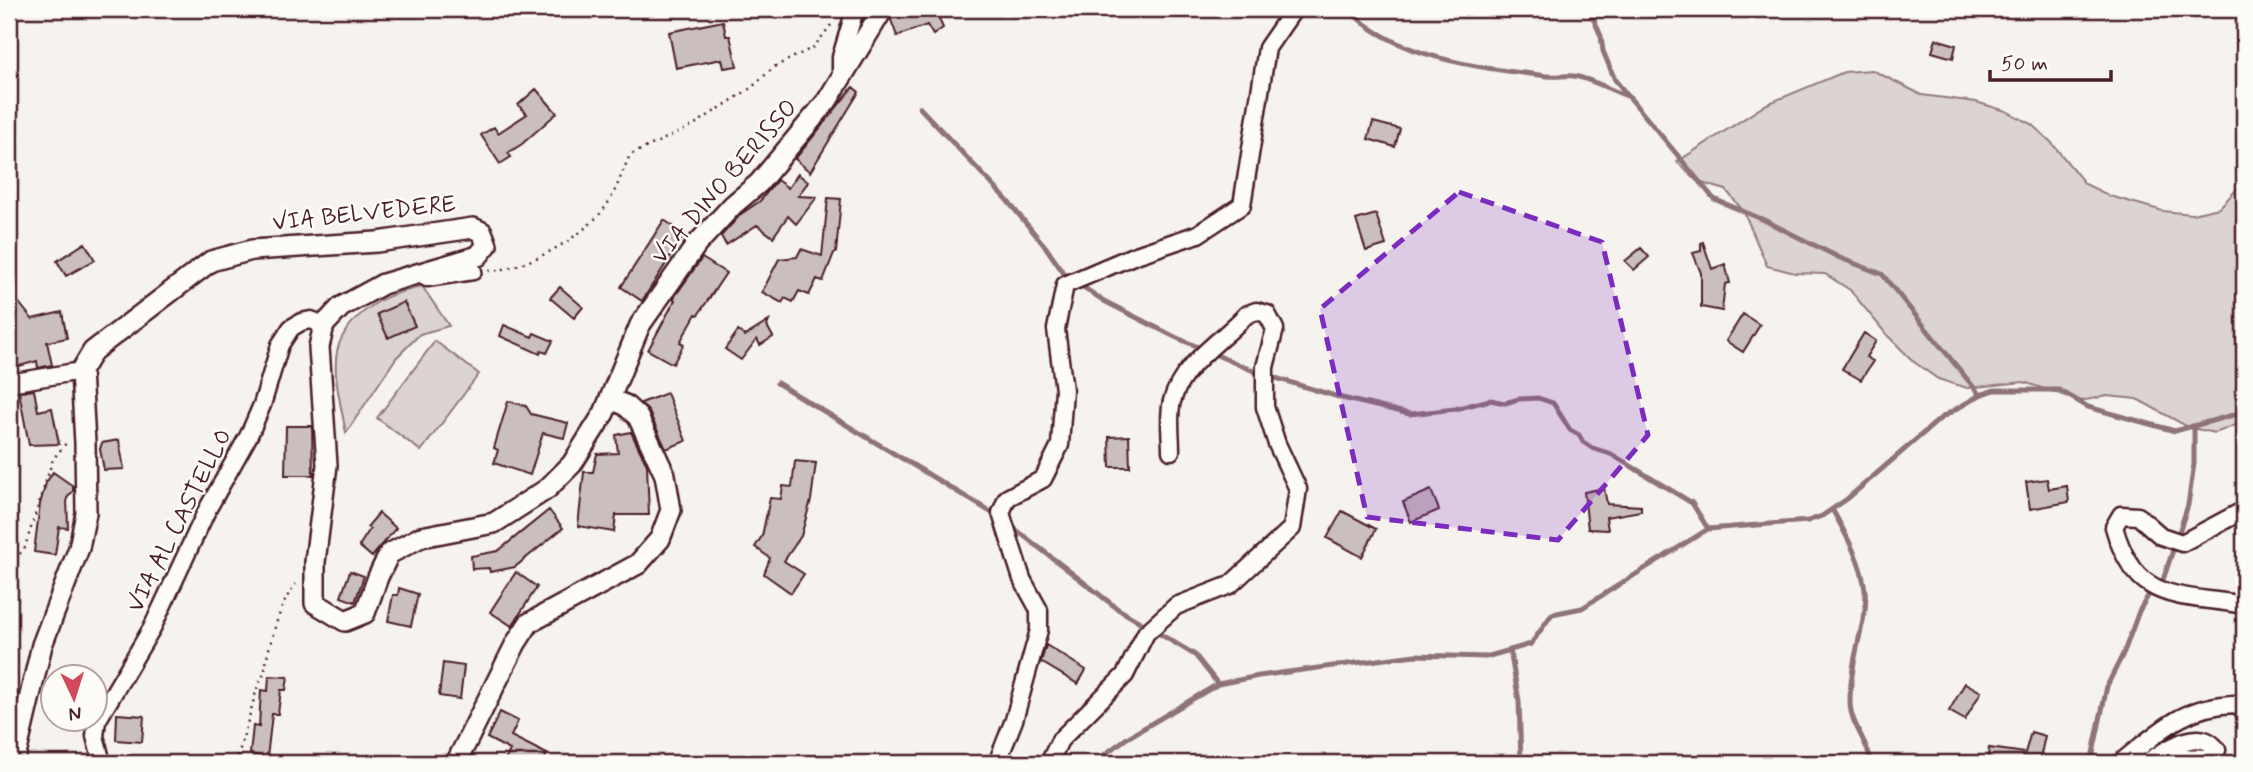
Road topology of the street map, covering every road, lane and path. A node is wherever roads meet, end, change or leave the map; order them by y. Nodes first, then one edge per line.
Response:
1 (883, 9) edge
2 (1293, 9) edge
3 (854, 13) joint
4 (841, 77) junction
5 (473, 271) joint
6 (383, 284) junction
7 (324, 325) junction
8 (81, 371) junction
9 (9, 383) edge
10 (610, 399) junction
11 (83, 423) junction
12 (1171, 451) dead end
13 (2238, 512) edge
14 (314, 562) junction
15 (9, 563) edge
16 (9, 595) edge
17 (2244, 605) edge
18 (9, 623) edge
19 (2244, 710) edge
20 (14, 763) edge
21 (102, 763) edge
22 (236, 763) edge
23 (456, 763) edge
24 (997, 763) edge
25 (1051, 763) edge
26 (2120, 763) edge
27 (2146, 763) edge
28 (2169, 763) edge

1 - 4 street, VIA DINO BERISSO
2 - 24 street
3 - 4 street
3 - 5 path
4 - 10 street, VIA DINO BERISSO
5 - 6 street
6 - 7 street, VIA BELVEDERE
6 - 8 street, VIA BELVEDERE
7 - 14 street
7 - 21 street, VIA AL CASTELLO
8 - 9 street
8 - 11 street
10 - 14 street, VIA DINO BERISSO
10 - 23 street
11 - 15 path
11 - 20 street
12 - 25 street
13 - 17 street
14 - 22 path
16 - 18 path
19 - 26 street
27 - 28 street

